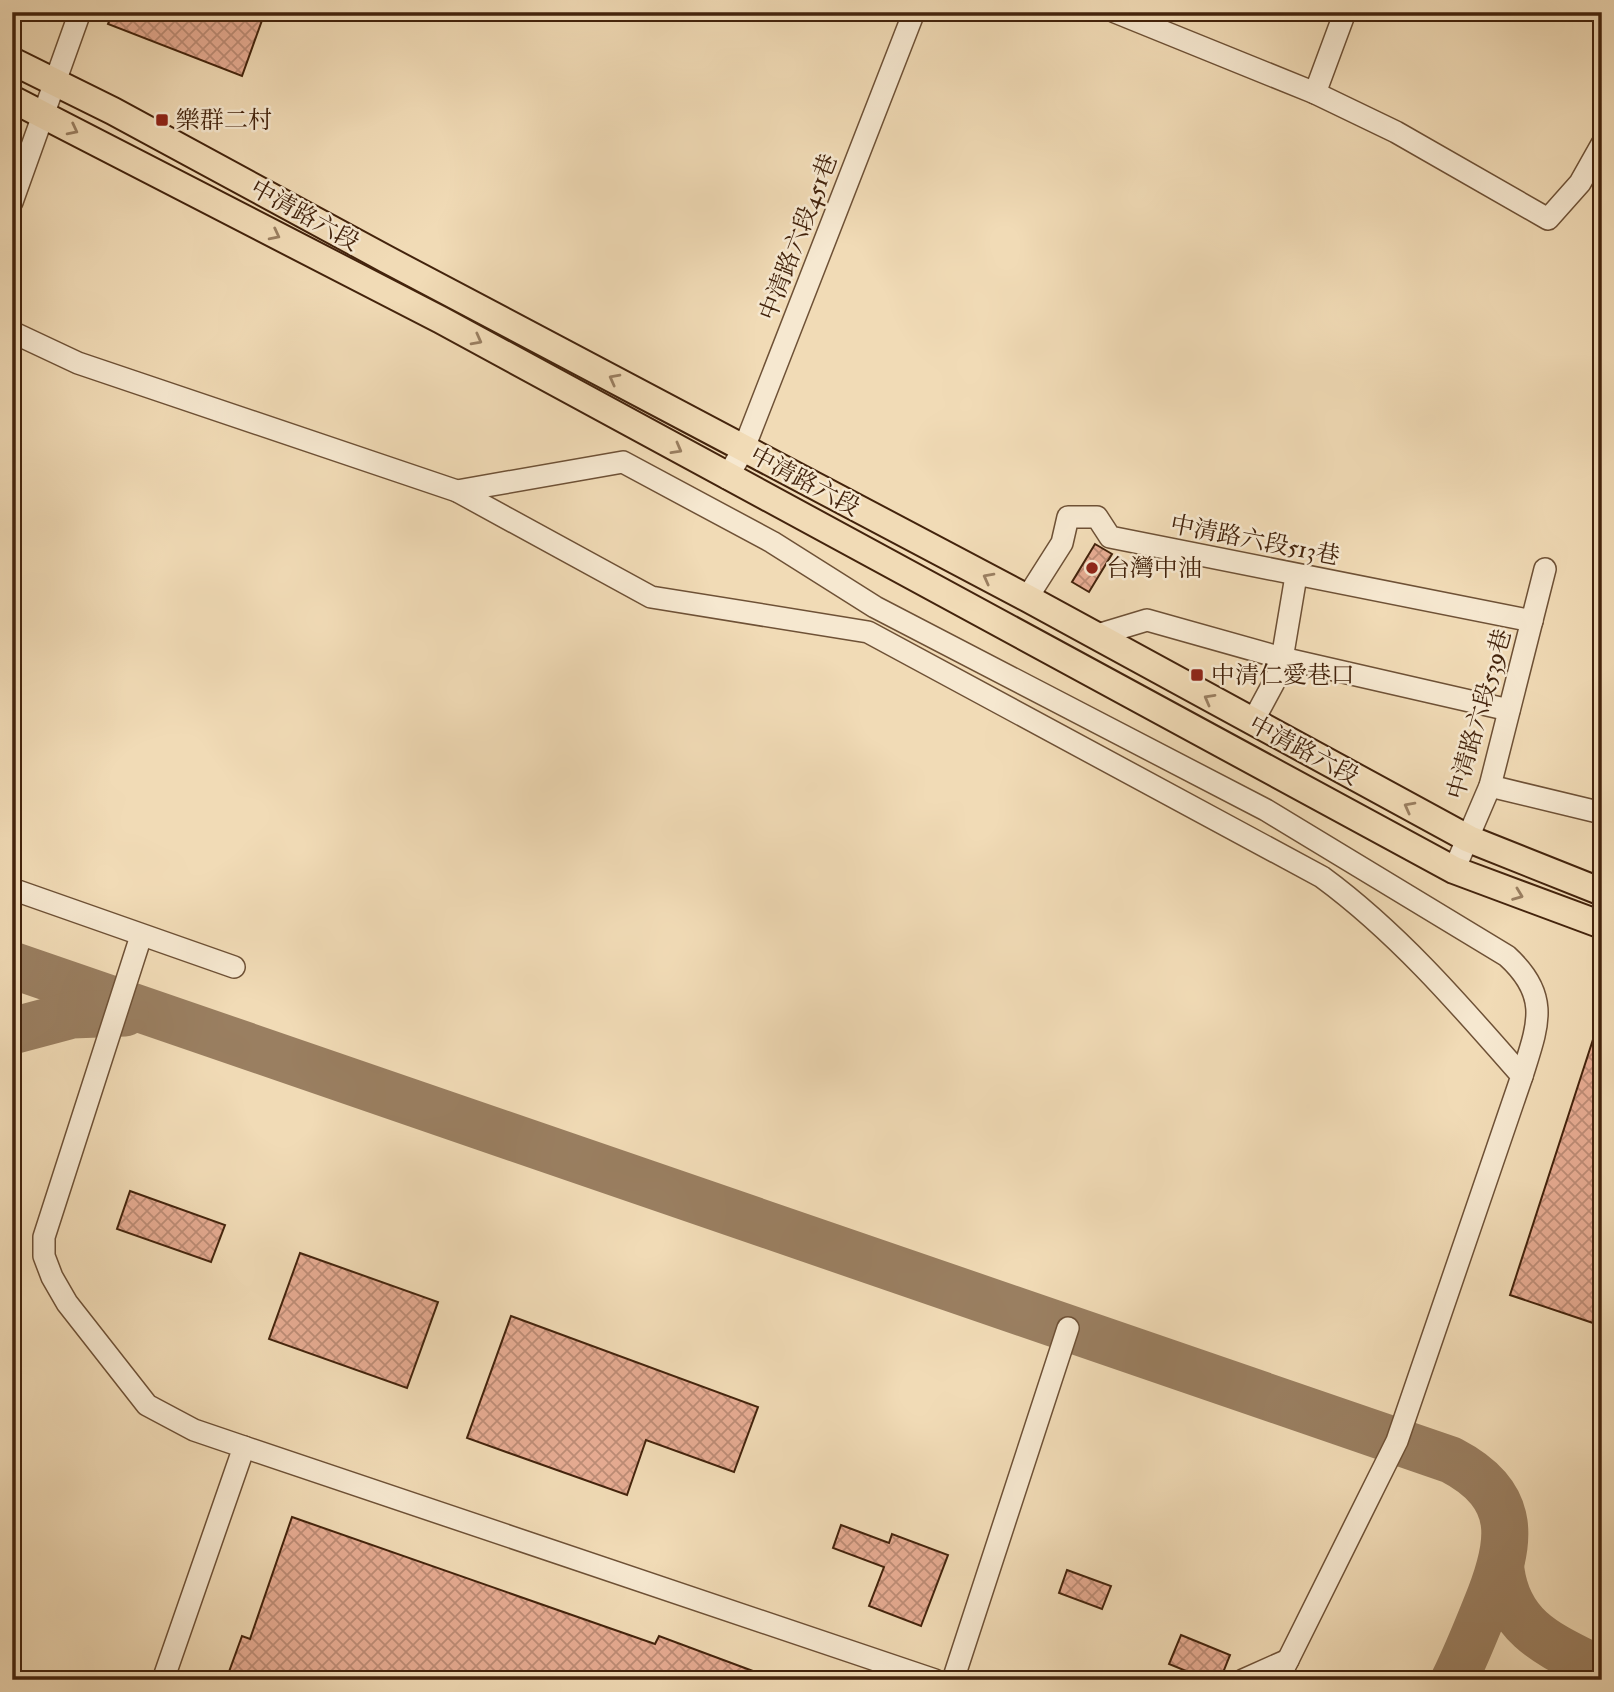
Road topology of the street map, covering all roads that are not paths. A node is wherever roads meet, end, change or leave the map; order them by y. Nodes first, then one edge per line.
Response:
1 (80, 12) edge
2 (914, 12) edge
3 (1115, 12) edge
4 (1345, 12) edge
5 (12, 61) edge
6 (55, 82) junction
7 (1315, 93) junction
8 (12, 99) edge
9 (43, 116) junction
10 (1602, 144) edge
11 (12, 202) edge
12 (12, 332) edge
13 (744, 448) junction
14 (727, 478) junction
15 (457, 491) junction
16 (1545, 569) dead end
17 (1296, 576) junction
18 (1027, 598) junction
19 (1532, 621) junction
20 (1094, 636) junction
21 (1282, 658) junction
22 (1509, 710) junction
23 (1252, 723) junction
24 (1489, 786) junction
25 (1602, 813) edge
26 (1469, 839) junction
27 (1454, 870) junction
28 (12, 889) edge
29 (1602, 892) edge
30 (1602, 925) edge
31 (141, 936) junction
32 (234, 967) dead end
33 (1522, 1076) junction
34 (1069, 1328) dead end
35 (244, 1447) junction
36 (1288, 1660) junction
37 (163, 1680) edge
38 (935, 1680) edge
39 (953, 1680) edge
40 (1243, 1680) edge
41 (1278, 1680) edge

1 - 6 street
2 - 13 street, 中清路六段451巷
3 - 7 street
4 - 7 street
5 - 6 main road, 中清路六段
6 - 9 street
13 -> 6 main road, 中清路六段
7 - 10 street
8 - 9 main road, 中清路六段
9 - 11 street
9 -> 14 main road, 中清路六段
12 - 15 street
13 - 14 street, 中清路六段451巷
18 -> 13 main road, 中清路六段
14 - 27 main road, 中清路六段
15 - 33 street
15 - 33 street
16 - 19 street, 中清路六段539巷
17 - 18 street, 中清路六段513巷
17 - 19 street, 中清路六段513巷
17 - 21 street
18 - 20 main road, 中清路六段
19 - 22 street, 中清路六段539巷
20 - 21 street
23 -> 20 main road, 中清路六段
21 - 22 street
21 - 23 street
22 - 24 street, 中清路六段539巷
26 -> 23 main road, 中清路六段
24 - 25 street
24 - 26 street, 中清路六段539巷
26 - 27 street, 中清路六段539巷
26 - 29 main road, 中清路六段
27 -> 30 main road, 中清路六段
28 - 31 street
31 - 32 street
31 - 35 street
33 - 36 street
34 - 39 street
35 - 37 street
35 - 38 street
36 - 40 street
36 - 41 street

